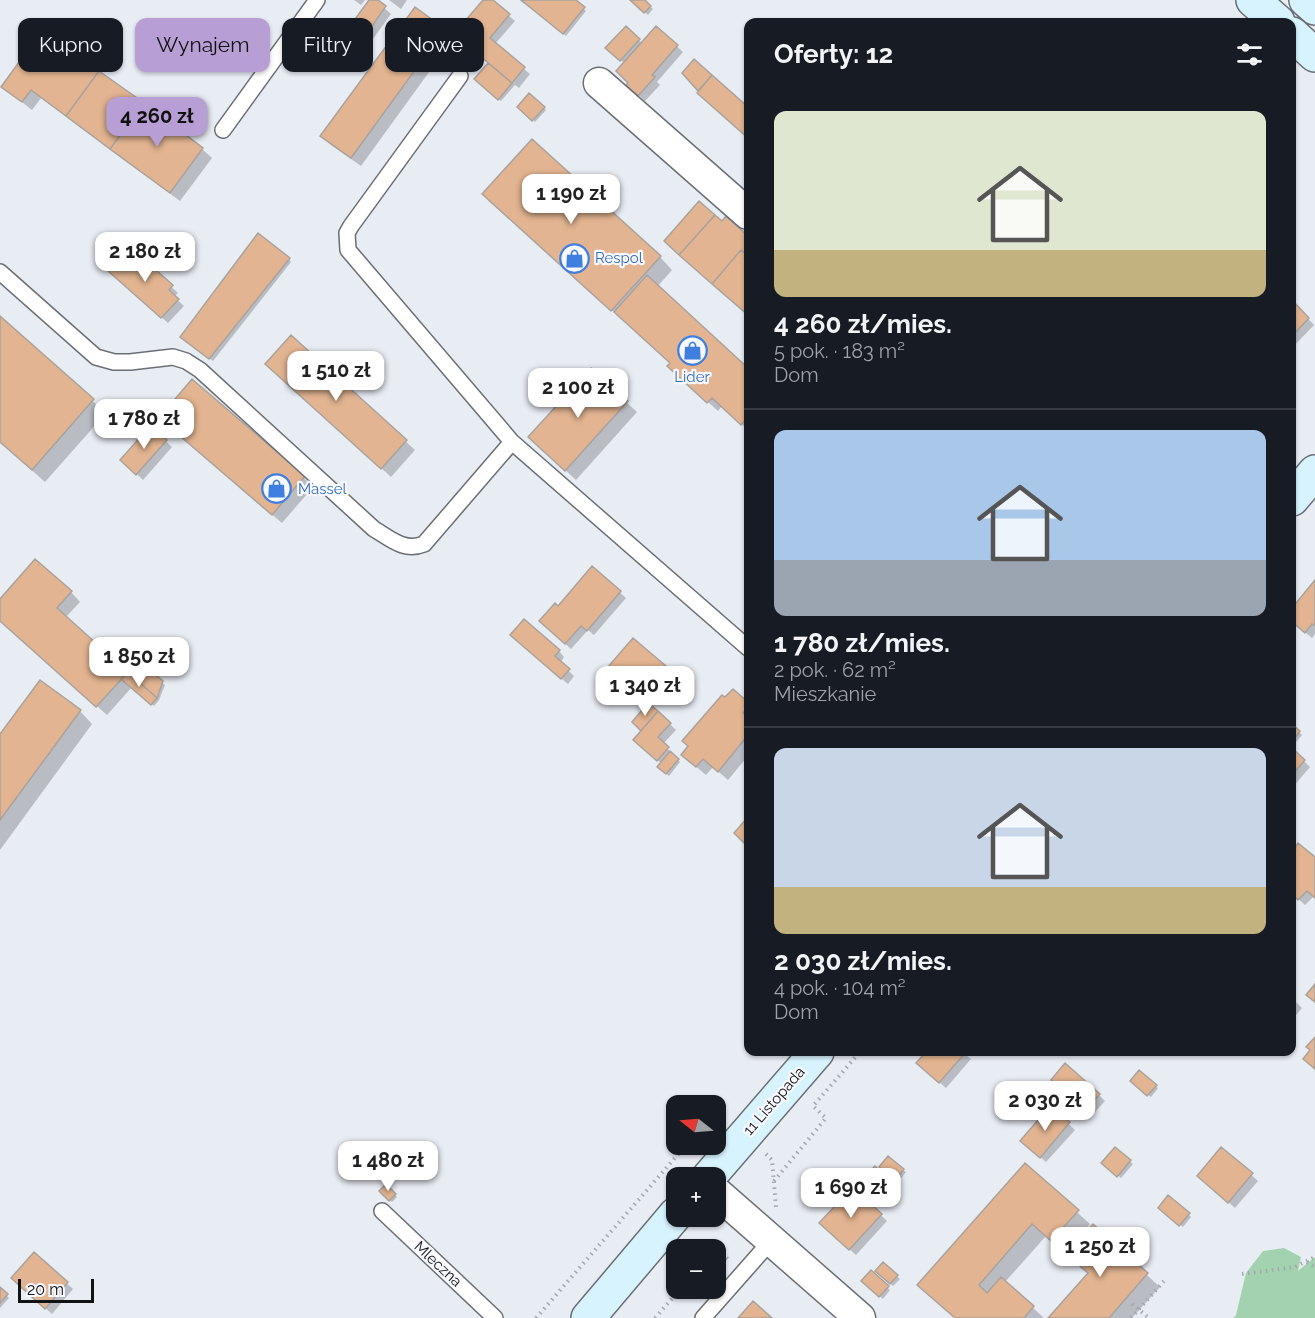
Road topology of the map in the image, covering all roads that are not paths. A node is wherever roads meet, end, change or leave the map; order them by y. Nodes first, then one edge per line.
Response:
1 (317, 0) edge
2 (1253, 0) edge
3 (1306, 0) edge
4 (1315, 8) edge
5 (1273, 18) edge
6 (1296, 38) edge
7 (1315, 55) edge
8 (460, 76) dead end
9 (599, 83) dead end
10 (223, 130) dead end
11 (744, 210) edge
12 (0, 272) edge
13 (512, 442) junction
14 (1315, 472) edge
15 (1296, 494) edge
16 (744, 645) edge
17 (814, 1056) edge
18 (718, 1167) edge
19 (726, 1201) edge
20 (381, 1211) dead end
21 (666, 1226) edge
22 (771, 1241) junction
23 (495, 1318) edge
24 (588, 1318) edge
25 (703, 1318) edge
26 (860, 1318) edge

1 - 10 lane
2 - 5 main road
3 - 4 main road
6 - 7 main road
8 - 13 lane
9 - 11 street
12 - 13 lane
13 - 16 lane
14 - 15 main road
17 - 18 main road, 11 Listopada
19 - 22 street
20 - 23 lane, Mleczna
21 - 24 main road
22 - 25 lane
22 - 26 street

